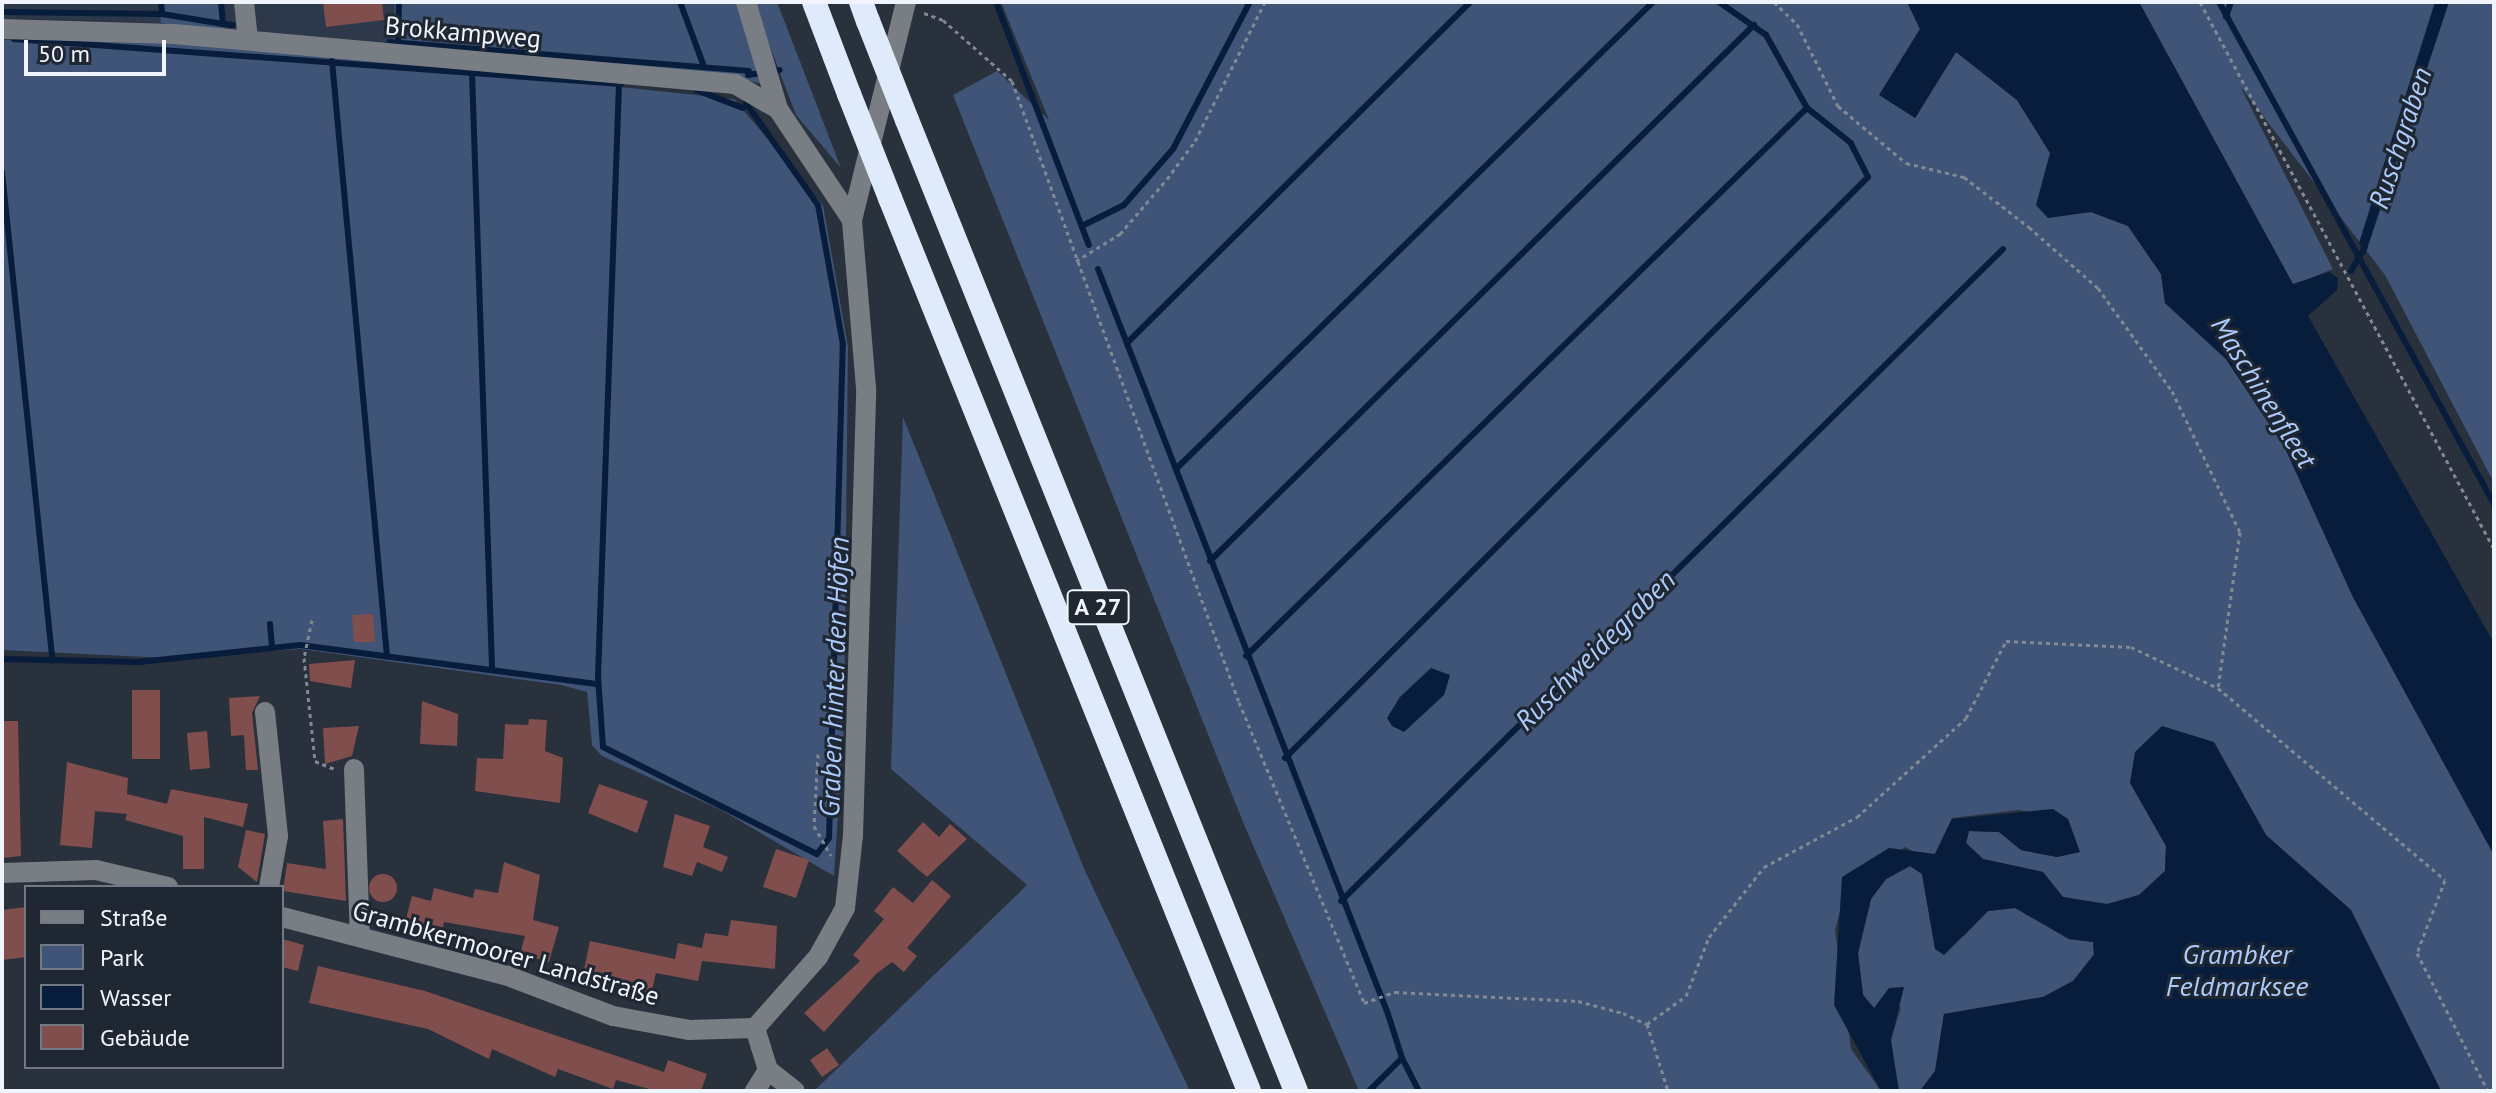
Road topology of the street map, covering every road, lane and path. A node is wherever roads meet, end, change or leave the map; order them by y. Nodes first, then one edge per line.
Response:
1 (244, 2) edge
2 (746, 2) edge
3 (814, 2) edge
4 (1265, 2) edge
5 (1774, 2) edge
6 (2200, 2) edge
7 (906, 4) edge
8 (864, 12) edge
9 (2, 29) edge
10 (248, 40) junction
11 (778, 109) junction
12 (852, 220) junction
13 (1076, 261) junction
14 (2494, 549) edge
15 (312, 620) dead end
16 (2218, 688) junction
17 (265, 712) dead end
18 (818, 754) dead end
19 (354, 769) joint
20 (826, 850) dead end
21 (2, 873) edge
22 (160, 885) edge
23 (269, 885) edge
24 (284, 918) edge
25 (360, 937) junction
26 (1647, 1024) junction
27 (755, 1028) junction
28 (768, 1070) junction
29 (755, 1091) edge
30 (795, 1091) edge
31 (1249, 1091) edge
32 (1296, 1091) edge
33 (1668, 1091) edge
34 (2488, 1091) edge

1 - 10 street
2 - 11 street
3 - 31 highway, A 27, bridge
4 - 13 path
5 - 16 path
6 - 14 path
7 - 12 street
7 - 13 path
8 - 32 highway, A 27, bridge
9 - 10 street, Brokkampweg
10 - 11 street, Brokkampweg
11 - 12 street, Brokkampweg
12 - 27 street
13 - 26 path
15 - 19 path
16 - 26 path
16 - 34 path
17 - 23 street
18 - 20 path
19 - 25 street
21 - 22 street
24 - 25 street, Grambkermoorer Landstraße
25 - 27 street, Grambkermoorer Landstraße
26 - 33 path
27 - 28 street
28 - 29 street
28 - 30 street

